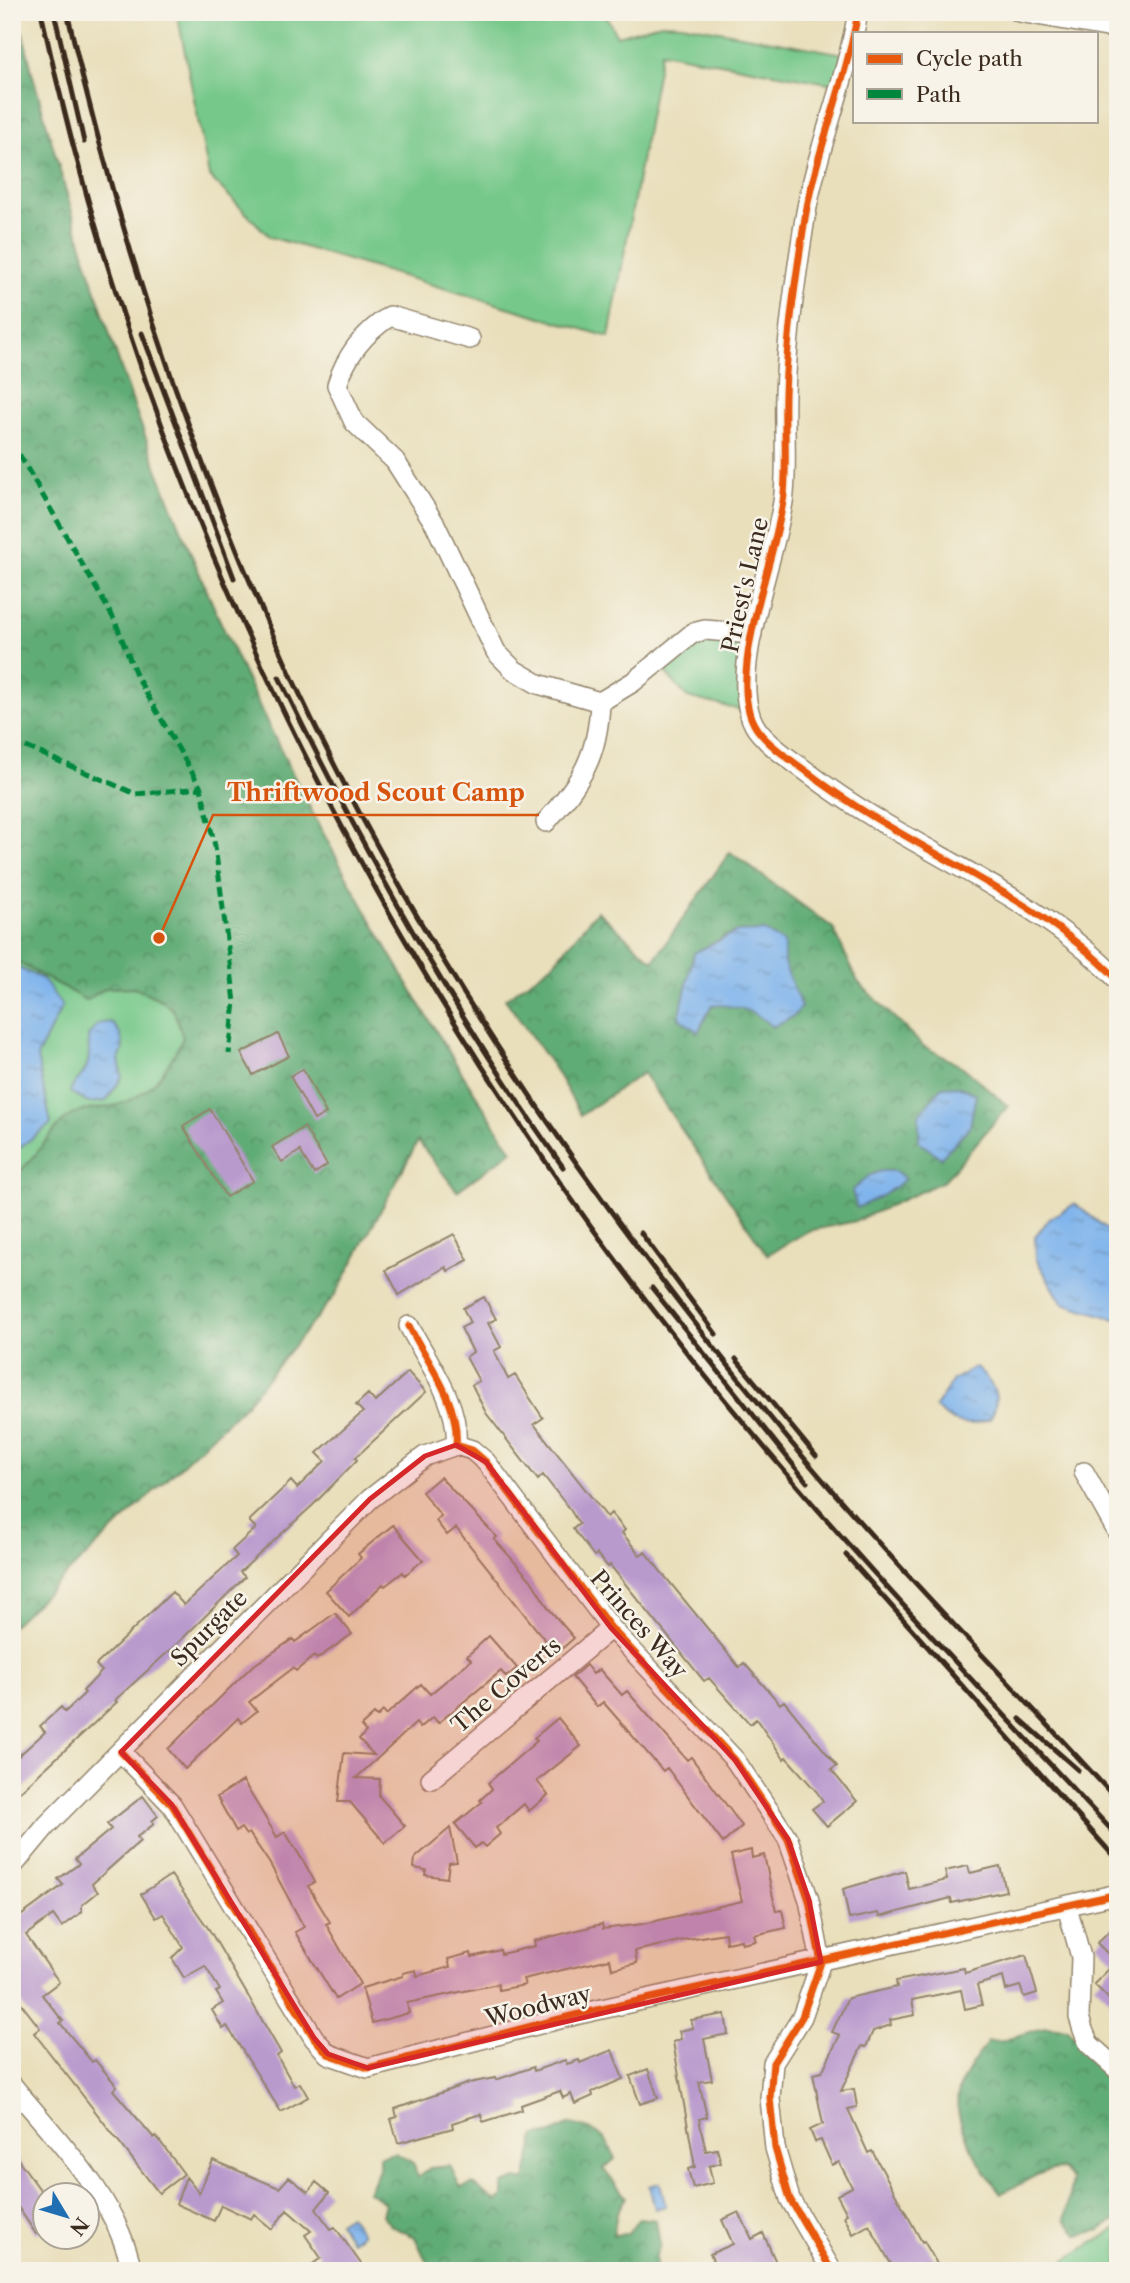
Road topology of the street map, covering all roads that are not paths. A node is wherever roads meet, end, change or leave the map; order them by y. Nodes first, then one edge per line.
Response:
1 (858, 12) edge
2 (1019, 12) edge
3 (1093, 18) edge
4 (1118, 29) edge
5 (854, 32) edge
6 (853, 35) edge
7 (470, 339) dead end
8 (752, 634) junction
9 (600, 702) junction
10 (546, 822) dead end
11 (1118, 981) edge
12 (409, 1326) dead end
13 (456, 1445) junction
14 (1084, 1472) dead end
15 (1118, 1533) edge
16 (611, 1628) junction
17 (121, 1752) junction
18 (431, 1779) dead end
19 (12, 1867) edge
20 (1114, 1895) edge
21 (1067, 1906) junction
22 (821, 1962) junction
23 (1118, 2070) edge
24 (12, 2085) edge
25 (132, 2271) edge
26 (832, 2271) edge

1 - 5 street, Priest's Lane
2 - 3 street
3 - 4 street
6 - 8 street, Priest's Lane
7 - 9 street
8 - 9 street
8 - 11 street, Priest's Lane
9 - 10 street
12 - 13 street
13 - 16 street, Princes Way
13 - 17 street, Spurgate
14 - 15 street
16 - 18 street, The Coverts
16 - 22 street, Princes Way
17 - 19 street, Spurgate
17 - 22 street, Woodway
20 - 21 street, Woodway
21 - 22 street, Woodway
21 - 23 street
22 - 26 street
24 - 25 street

